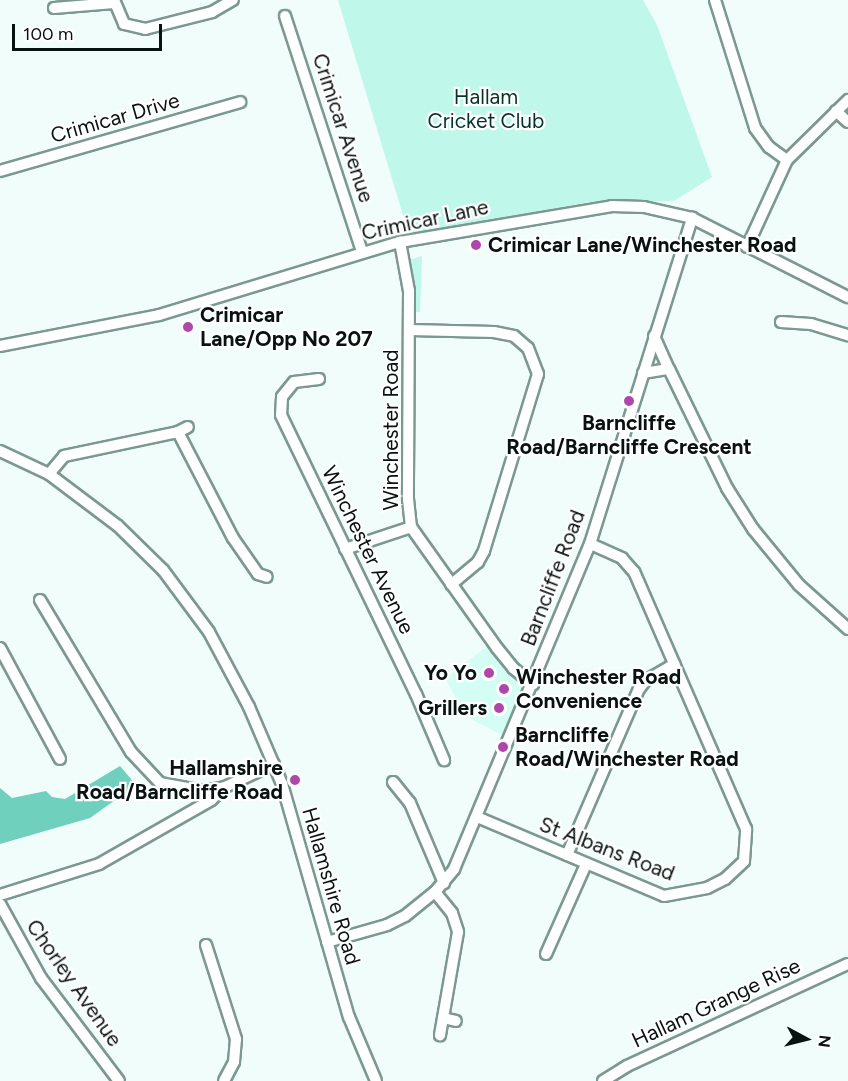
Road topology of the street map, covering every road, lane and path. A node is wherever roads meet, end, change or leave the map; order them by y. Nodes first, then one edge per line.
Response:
1 (234, 0) edge
2 (715, 0) edge
3 (114, 1) edge
4 (54, 8) dead end
5 (285, 16) dead end
6 (848, 100) edge
7 (240, 102) dead end
8 (836, 111) junction
9 (848, 122) edge
10 (787, 160) junction
11 (0, 171) edge
12 (692, 218) junction
13 (400, 242) junction
14 (747, 247) junction
15 (362, 252) junction
16 (848, 297) edge
17 (781, 322) dead end
18 (410, 330) junction
19 (848, 335) edge
20 (654, 336) junction
21 (0, 346) edge
22 (669, 369) junction
23 (643, 373) junction
24 (318, 379) dead end
25 (0, 451) edge
26 (49, 474) junction
27 (411, 527) junction
28 (590, 544) junction
29 (345, 549) junction
30 (267, 577) dead end
31 (450, 585) junction
32 (39, 600) dead end
33 (848, 629) edge
34 (1, 648) edge
35 (675, 664) junction
36 (533, 684) junction
37 (60, 759) dead end
38 (444, 760) dead end
39 (274, 764) junction
40 (393, 782) dead end
41 (225, 786) junction
42 (203, 791) junction
43 (200, 806) junction
44 (477, 817) junction
45 (567, 855) junction
46 (586, 864) junction
47 (444, 883) junction
48 (435, 892) junction
49 (0, 895) edge
50 (0, 904) edge
51 (327, 942) junction
52 (206, 945) dead end
53 (546, 954) dead end
54 (848, 964) edge
55 (443, 1018) junction
56 (456, 1021) dead end
57 (440, 1035) dead end
58 (119, 1081) edge
59 (224, 1081) edge
60 (376, 1081) edge
61 (603, 1081) edge

1 - 3 street
2 - 10 street
3 - 4 street
5 - 15 street, Crimicar Avenue
6 - 8 street
7 - 11 street, Crimicar Drive
8 - 9 street
8 - 10 street
10 - 14 street
12 - 13 street, Crimicar Lane
12 - 14 street, Crimicar Lane
12 - 20 street, Barncliffe Road
13 - 15 street, Crimicar Lane
13 - 18 street, Winchester Road
14 - 16 street, Crimicar Lane
15 - 21 street, Crimicar Lane
17 - 19 street
18 - 27 street, Winchester Road
18 - 31 street
20 - 22 street
20 - 23 street, Barncliffe Road
22 - 23 street
22 - 33 street
23 - 28 street, Barncliffe Road
24 - 29 street, Winchester Avenue
25 - 26 street, Hallamshire Road
26 - 30 street
26 - 39 street, Hallamshire Road
27 - 29 street
27 - 31 street, Winchester Road
28 - 35 street, St Albans Road
28 - 36 street, Barncliffe Road
29 - 38 street, Winchester Avenue
31 - 36 street, Winchester Road
32 - 42 street
34 - 37 street
35 - 45 street
35 - 46 street, St Albans Road
36 - 44 street, Barncliffe Road
39 - 41 street
39 - 51 street, Hallamshire Road
40 - 47 street
41 - 42 street
41 - 43 street
42 - 43 street
43 - 49 street
44 - 45 street, St Albans Road
44 - 47 street, Barncliffe Road
45 - 46 street, St Albans Road
46 - 53 street
47 - 48 street, Barncliffe Road
48 - 51 street, Barncliffe Road
48 - 55 street
50 - 58 street, Chorley Avenue
51 - 60 street, Hallamshire Road
52 - 59 street
54 - 61 street, Hallam Grange Rise
55 - 56 street
55 - 57 street

